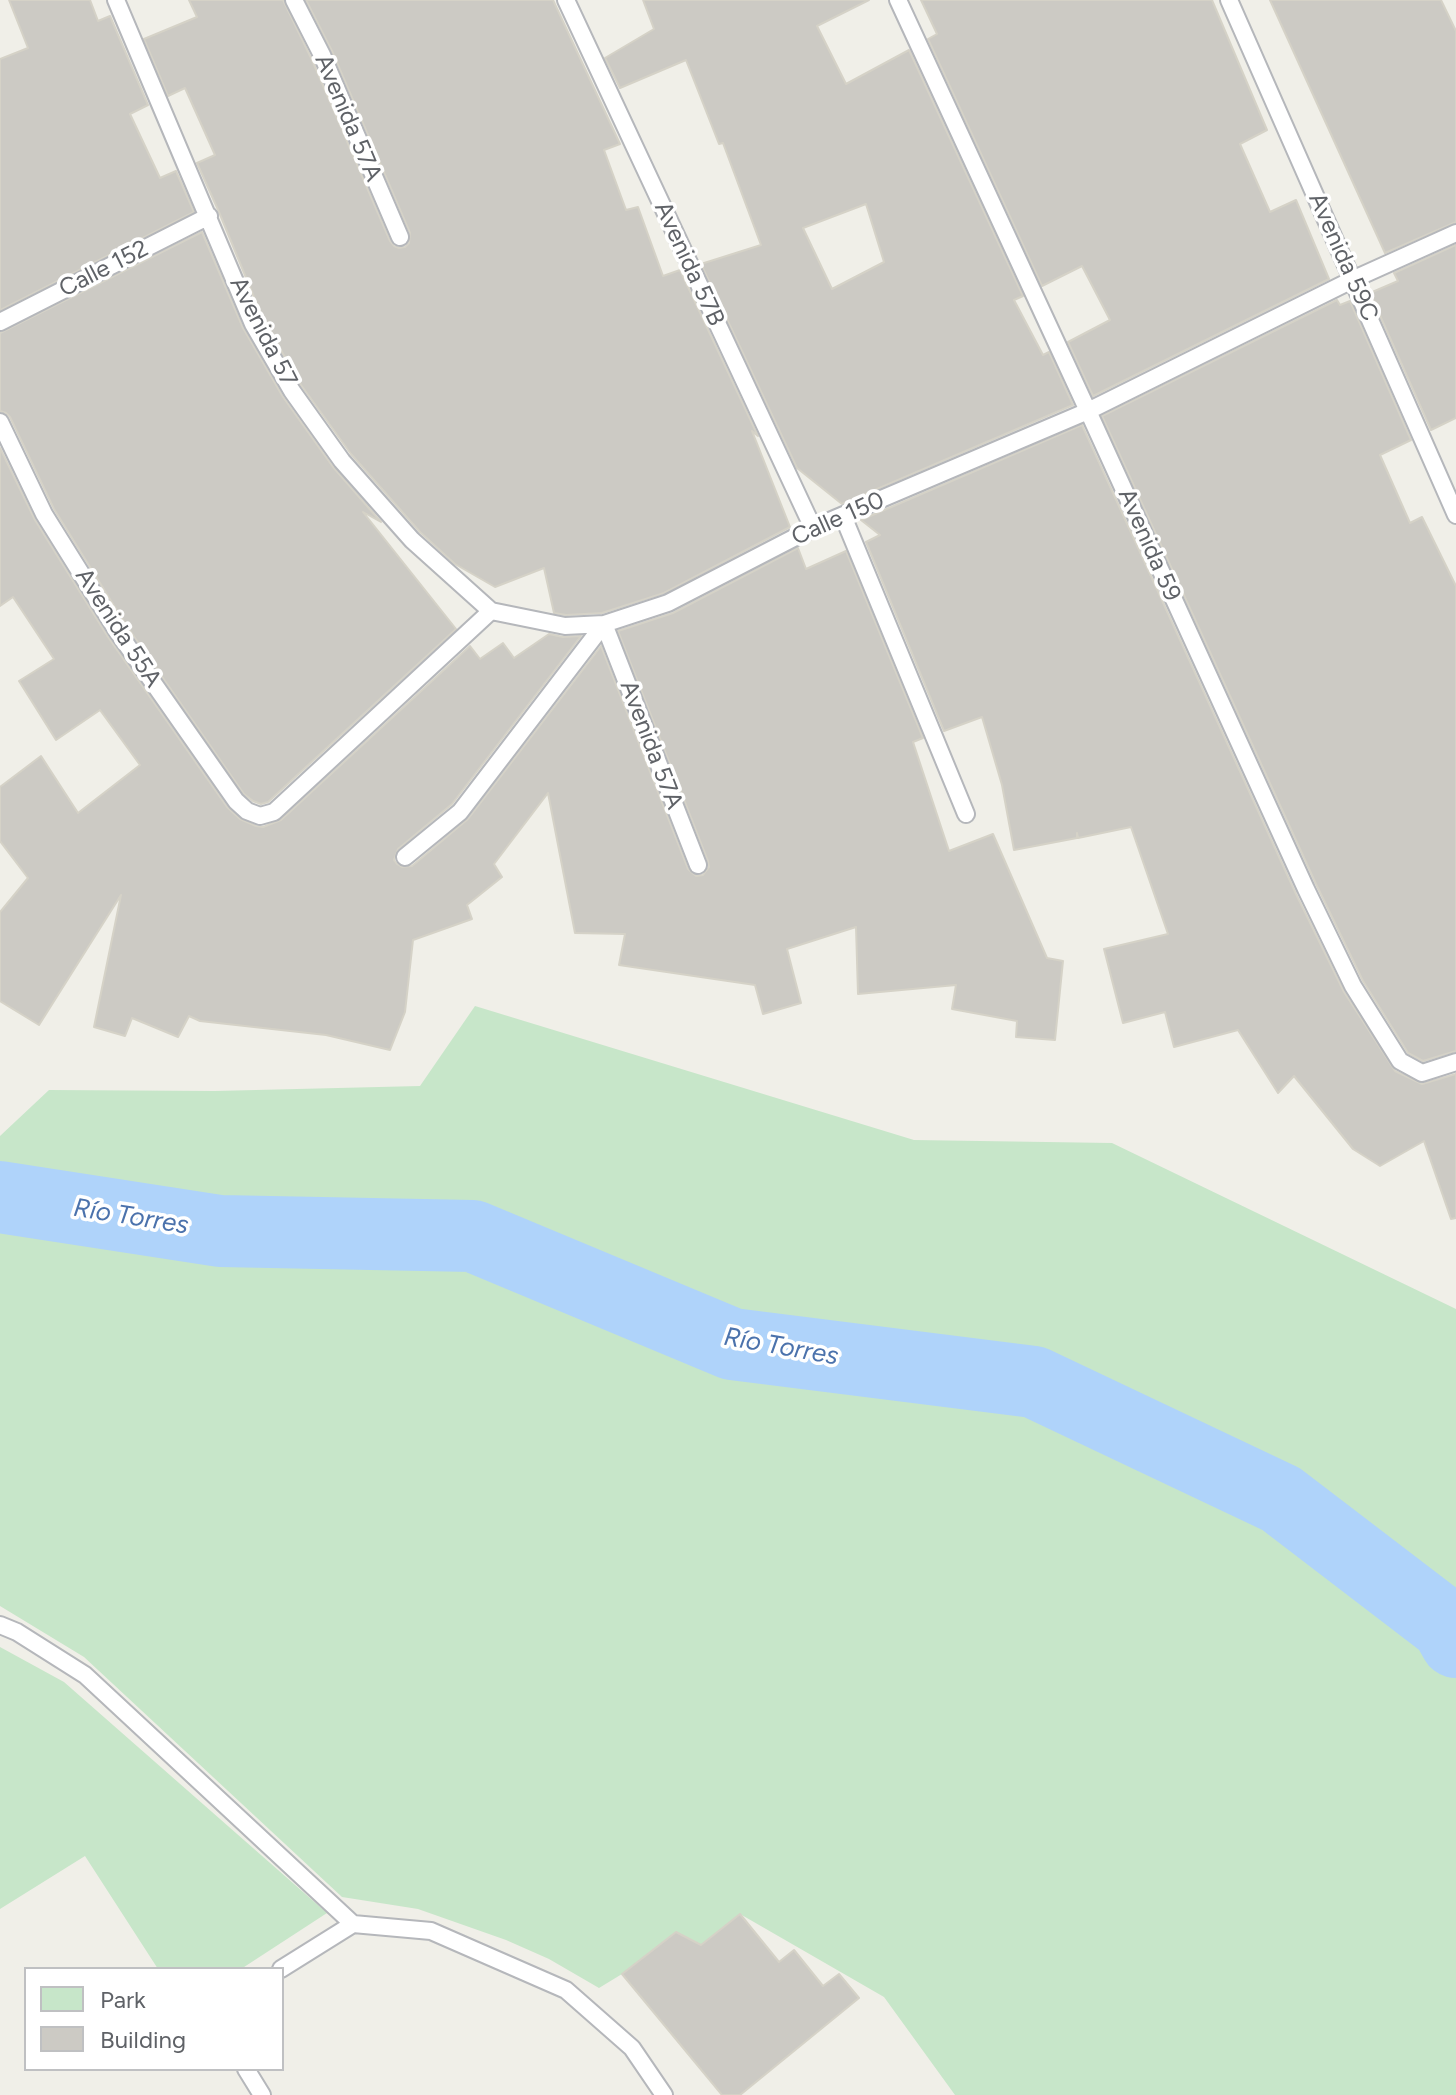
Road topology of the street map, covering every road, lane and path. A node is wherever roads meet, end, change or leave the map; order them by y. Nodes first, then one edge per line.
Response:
1 (116, 0) edge
2 (294, 0) edge
3 (566, 0) edge
4 (898, 0) edge
5 (1229, 0) edge
6 (209, 216) junction
7 (1456, 233) edge
8 (400, 237) dead end
9 (1354, 279) junction
10 (0, 322) edge
11 (1088, 411) junction
12 (0, 422) edge
13 (1456, 515) edge
14 (843, 516) junction
15 (813, 528) junction
16 (491, 611) junction
17 (604, 624) junction
18 (966, 814) dead end
19 (405, 857) dead end
20 (698, 865) dead end
21 (1456, 1062) edge
22 (0, 1625) edge
23 (353, 1924) junction
24 (284, 1967) edge
25 (247, 2071) edge
26 (262, 2095) edge
27 (664, 2095) edge

1 - 6 lane, Avenida 57
2 - 8 lane, Avenida 57A
3 - 15 lane, Avenida 57B
4 - 11 lane, Avenida 59
5 - 9 lane, Avenida 59C
6 - 10 lane, Calle 152
6 - 16 lane, Avenida 57
7 - 9 lane, Calle 150
9 - 11 lane, Calle 150
9 - 13 lane, Avenida 59C
11 - 14 lane, Calle 150
11 - 21 lane, Avenida 59
12 - 16 lane, Avenida 55A
14 - 15 lane, Calle 150
14 - 18 lane
15 - 17 lane, Calle 150
16 - 17 lane, Calle 150
17 - 19 lane
17 - 20 lane, Avenida 57A
22 - 23 lane
23 - 24 lane
23 - 27 lane
25 - 26 lane

